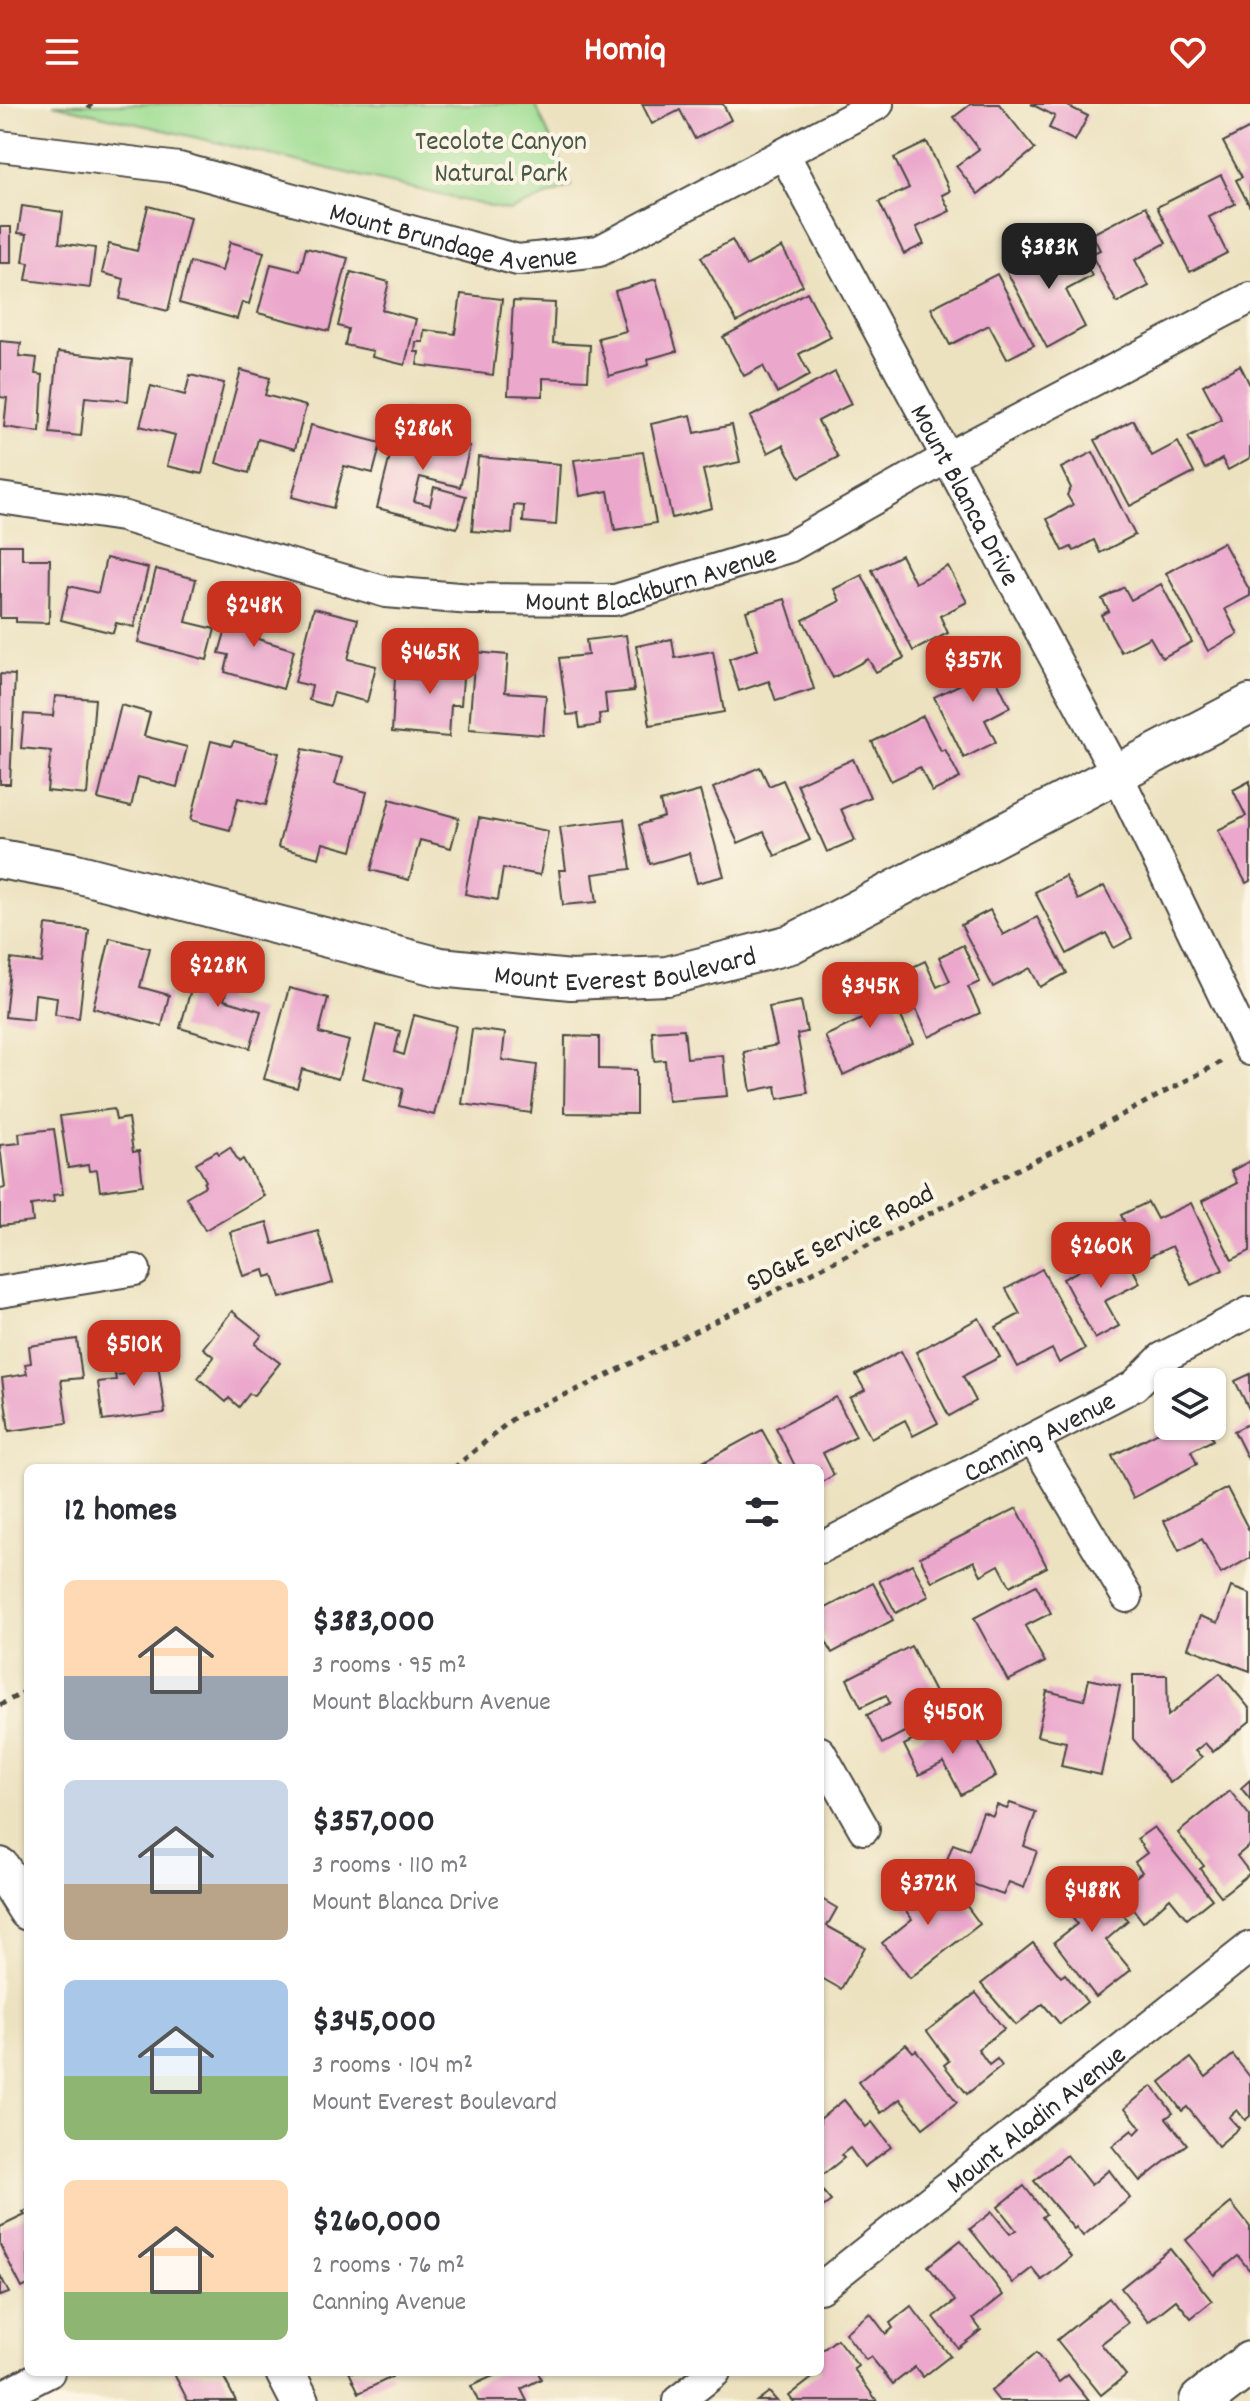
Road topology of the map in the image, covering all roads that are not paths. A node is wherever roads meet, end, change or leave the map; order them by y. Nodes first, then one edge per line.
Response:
1 (878, 104) edge
2 (0, 146) edge
3 (784, 154) junction
4 (1250, 298) edge
5 (948, 457) junction
6 (0, 498) edge
7 (1250, 704) edge
8 (1117, 774) junction
9 (0, 859) edge
10 (1250, 1049) edge
11 (135, 1270) dead end
12 (0, 1292) edge
13 (1250, 1312) edge
14 (1033, 1439) junction
15 (824, 1546) edge
16 (1127, 1597) dead end
17 (824, 1759) edge
18 (864, 1829) dead end
19 (0, 1867) edge
20 (24, 1905) edge
21 (1250, 1947) edge
22 (824, 2285) edge
23 (1250, 2363) edge
24 (41, 2376) edge
25 (287, 2376) edge
26 (710, 2376) edge
27 (0, 2397) edge
28 (300, 2401) edge
29 (678, 2401) edge
30 (1201, 2401) edge

1 - 3 street, Mount Brundage Avenue
2 - 3 street, Mount Brundage Avenue
3 - 5 street, Mount Blanca Drive
4 - 5 street, Mount Blackburn Avenue
5 - 6 street, Mount Blackburn Avenue
5 - 8 street, Mount Blanca Drive
7 - 8 street, Mount Everest Boulevard
8 - 9 street, Mount Everest Boulevard
8 - 10 street, Mount Blanca Drive
11 - 12 street
13 - 14 street, Canning Avenue
14 - 15 street, Canning Avenue
14 - 16 street
17 - 18 street
19 - 20 street
21 - 22 street, Mount Aladin Avenue
23 - 30 main road
24 - 27 street
25 - 28 street
26 - 29 street

